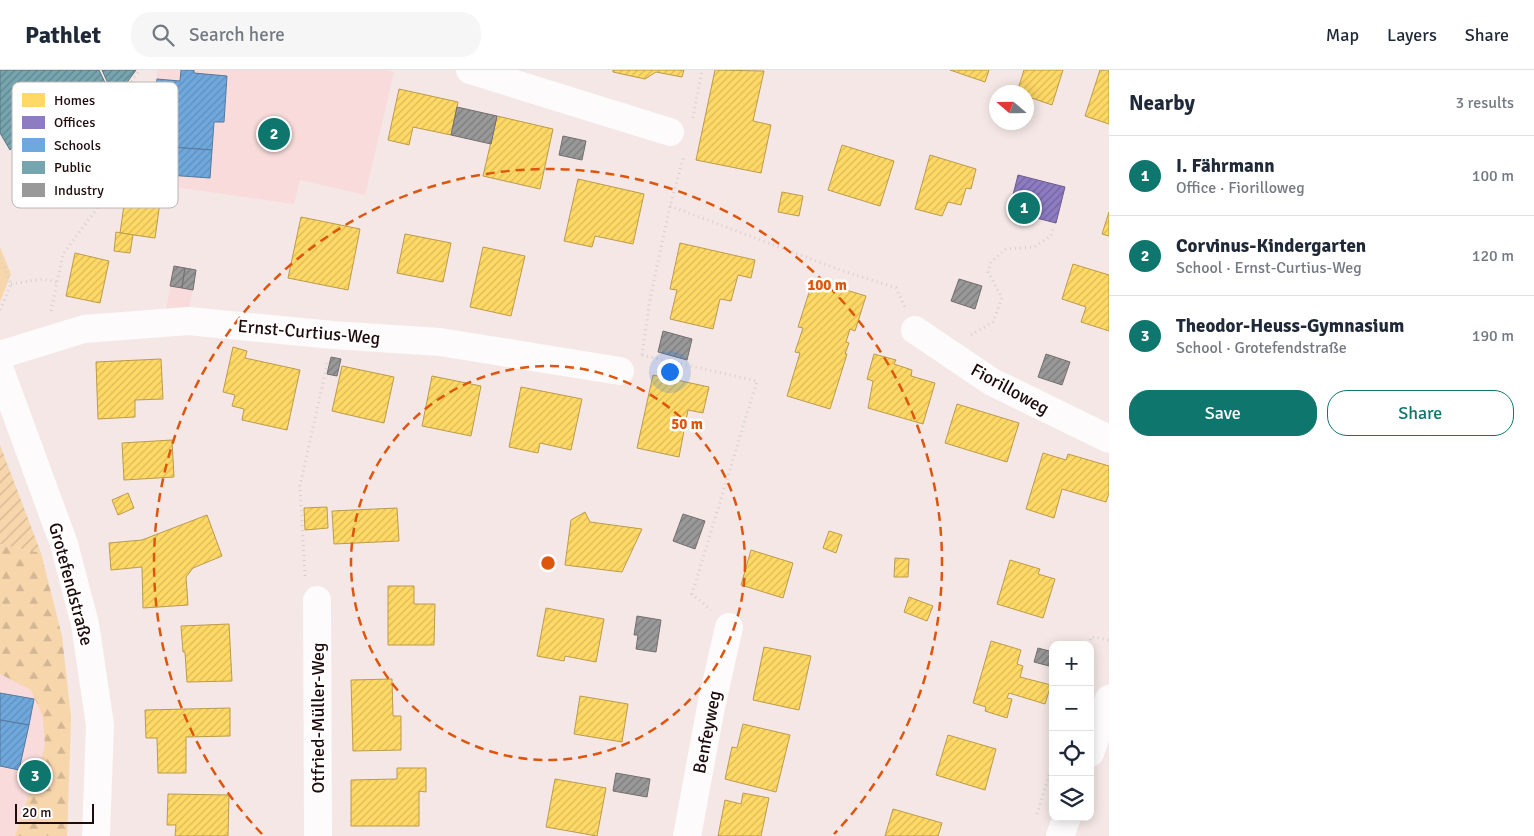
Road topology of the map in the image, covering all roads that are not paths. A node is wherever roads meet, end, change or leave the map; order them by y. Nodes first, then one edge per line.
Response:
1 (470, 70) edge
2 (682, 137) road end
3 (915, 330) road end
4 (0, 355) edge
5 (0, 370) edge
6 (620, 371) road end
7 (1109, 440) edge
8 (317, 600) road end
9 (729, 627) road end
10 (1109, 700) edge
11 (1094, 742) edge
12 (1066, 821) edge
13 (96, 836) edge
14 (318, 836) edge
15 (686, 836) edge
16 (1060, 836) edge

1 - 2 street
3 - 7 street, Fiorilloweg
4 - 6 street, Ernst-Curtius-Weg
5 - 13 street, Grotefendstraße
8 - 14 street, Otfried-Müller-Weg
9 - 15 street, Benfeyweg
10 - 11 street
12 - 16 street

